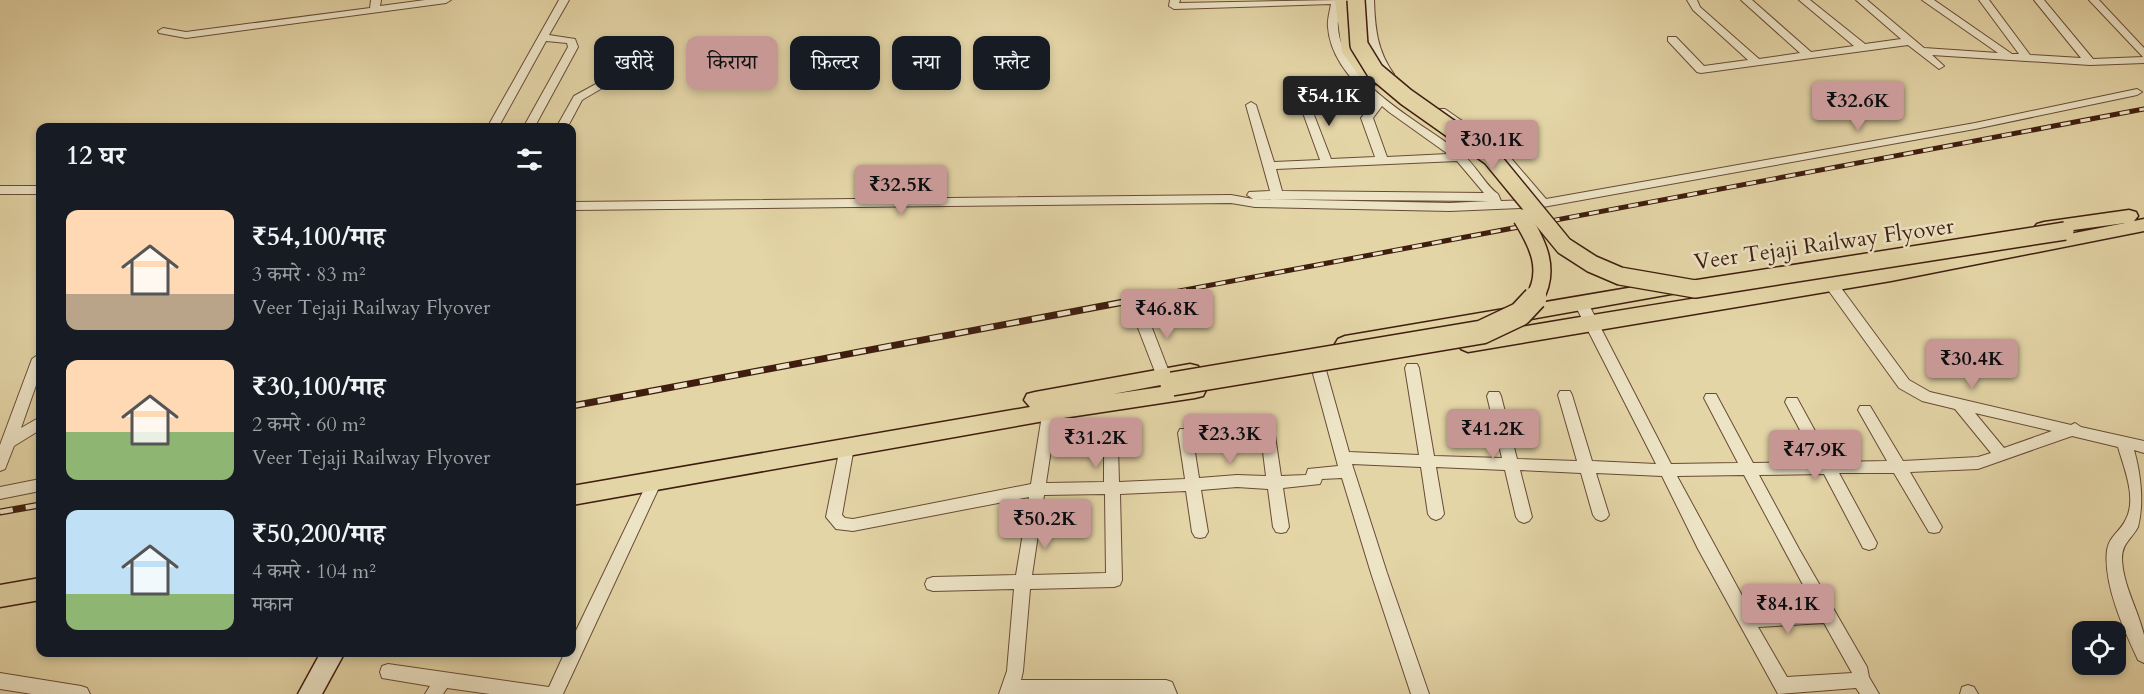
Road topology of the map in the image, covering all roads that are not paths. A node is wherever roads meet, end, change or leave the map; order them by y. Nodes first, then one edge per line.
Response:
1 (446, 0) edge
2 (564, 0) edge
3 (1174, 0) edge
4 (1369, 0) edge
5 (1692, 0) edge
6 (1746, 0) edge
7 (1804, 0) edge
8 (1861, 0) edge
9 (1927, 0) edge
10 (1984, 0) edge
11 (2039, 0) edge
12 (2094, 0) edge
13 (1343, 2) edge
14 (375, 5) edge
15 (163, 31) dead end
16 (543, 37) junction
17 (1672, 39) dead end
18 (1912, 41) junction
19 (1862, 48) junction
20 (1922, 51) junction
21 (2142, 51) edge
22 (1808, 55) junction
23 (2008, 55) junction
24 (2026, 56) junction
25 (2144, 60) edge
26 (1756, 62) junction
27 (2090, 62) junction
28 (1939, 66) dead end
29 (594, 89) edge
30 (2141, 92) edge
31 (1381, 100) junction
32 (1304, 102) dead end
33 (1251, 105) dead end
34 (495, 123) edge
35 (531, 123) edge
36 (564, 123) edge
37 (1460, 157) junction
38 (1382, 160) junction
39 (1327, 163) junction
40 (1269, 166) junction
41 (0, 183) edge
42 (36, 183) edge
43 (0, 190) edge
44 (36, 190) edge
45 (1276, 193) junction
46 (1231, 199) junction
47 (1540, 200) junction
48 (1495, 201) junction
49 (576, 206) edge
50 (2144, 214) edge
51 (2100, 220) junction
52 (2144, 225) edge
53 (2070, 230) junction
54 (2120, 231) junction
55 (1831, 284) junction
56 (1586, 312) junction
57 (1140, 315) dead end
58 (36, 367) edge
59 (1412, 368) dead end
60 (1319, 370) junction
61 (1168, 380) junction
62 (1564, 395) dead end
63 (1494, 396) dead end
64 (1710, 398) dead end
65 (1132, 400) junction
66 (1792, 402) dead end
67 (1958, 403) junction
68 (1051, 405) junction
69 (1865, 410) dead end
70 (36, 426) edge
71 (2075, 429) junction
72 (1185, 433) dead end
73 (1268, 436) dead end
74 (2124, 442) junction
75 (8, 443) junction
76 (847, 447) junction
77 (2144, 447) edge
78 (1111, 448) dead end
79 (2001, 455) junction
80 (1429, 462) junction
81 (0, 465) edge
82 (1344, 465) junction
83 (1511, 465) junction
84 (1746, 467) junction
85 (1898, 467) junction
86 (1587, 468) junction
87 (1827, 468) junction
88 (1666, 470) junction
89 (655, 481) junction
90 (576, 482) edge
91 (1275, 483) junction
92 (1194, 485) junction
93 (36, 486) edge
94 (1037, 489) junction
95 (1113, 489) junction
96 (0, 493) edge
97 (576, 495) edge
98 (1436, 514) dead end
99 (1601, 515) dead end
100 (1524, 517) dead end
101 (1281, 527) dead end
102 (1934, 527) dead end
103 (1200, 532) dead end
104 (1869, 543) dead end
105 (36, 578) edge
106 (1023, 580) junction
107 (0, 584) edge
108 (933, 584) dead end
109 (36, 590) edge
110 (0, 596) edge
111 (1828, 616) junction
112 (1746, 620) junction
113 (576, 648) edge
114 (2144, 655) edge
115 (331, 657) edge
116 (572, 657) edge
117 (388, 672) dead end
118 (1860, 679) junction
119 (0, 681) edge
120 (438, 687) edge
121 (1784, 689) edge
122 (1010, 691) edge
123 (81, 694) edge
124 (309, 694) edge
125 (547, 694) edge
126 (554, 694) edge
127 (1168, 694) edge
128 (1420, 694) edge
129 (1869, 694) edge

1 - 14 street
2 - 16 street
3 - 13 street
4 - 47 street
5 - 26 street
6 - 22 street
7 - 19 street
8 - 18 street
9 - 23 street
10 - 24 street
11 - 27 street
12 - 21 street
13 - 31 street
13 - 53 main road, Veer Tejaji Railway Flyover, bridge
13 - 61 main road, bridge
14 - 15 street
16 - 34 street
16 - 35 street
17 - 26 street
18 - 19 street
18 - 20 street
19 - 22 street
20 - 23 street
20 - 28 street
22 - 26 street
23 - 24 street
24 - 27 street
25 - 27 street
29 - 36 street
30 - 47 street
31 - 37 street
31 - 38 street
32 - 39 street
33 - 40 street
37 - 38 street
37 - 48 street
38 - 39 street
39 - 40 street
40 - 45 street
41 - 42 street
43 - 44 street
45 - 46 street
45 - 48 street
46 - 48 street
46 - 49 street
47 - 48 street
50 - 51 main road
51 - 53 main road, Veer Tejaji Railway Flyover
51 - 56 main road
52 - 54 main road
53 - 54 main road, Veer Tejaji Railway Flyover
54 - 55 main road
55 - 56 main road
55 - 67 street
56 - 60 main road
56 - 61 main road
56 - 88 street
57 - 61 street
58 - 75 street
59 - 80 street
60 - 65 main road
60 - 82 street
61 - 65 main road
61 - 68 main road
62 - 86 street
63 - 83 street
64 - 84 street
65 - 68 main road
66 - 87 street
67 - 71 street
67 - 79 street
68 - 76 main road
68 - 90 main road
68 - 94 street
69 - 85 street
70 - 75 street
71 - 74 street
71 - 79 street
72 - 92 street
73 - 91 street
74 - 77 street
74 - 114 street
75 - 81 street
76 - 89 main road
76 - 94 street
78 - 95 street
79 - 85 street
80 - 82 street
80 - 83 street
80 - 98 street
82 - 91 street
82 - 128 street
83 - 86 street
83 - 100 street
84 - 87 street
84 - 88 street
84 - 111 street
85 - 87 street
85 - 102 street
86 - 88 street
86 - 99 street
87 - 104 street
88 - 112 street
89 - 97 main road
89 - 113 street
91 - 92 street
91 - 101 street
92 - 95 street
92 - 103 street
93 - 96 street
94 - 95 street
94 - 106 street
95 - 106 street
105 - 107 main road
106 - 108 street
106 - 122 street
109 - 110 main road
111 - 112 street
111 - 118 street
112 - 121 street
115 - 124 street
116 - 126 street
117 - 120 street
118 - 121 street
118 - 129 street
119 - 123 street
120 - 125 street
122 - 127 street

